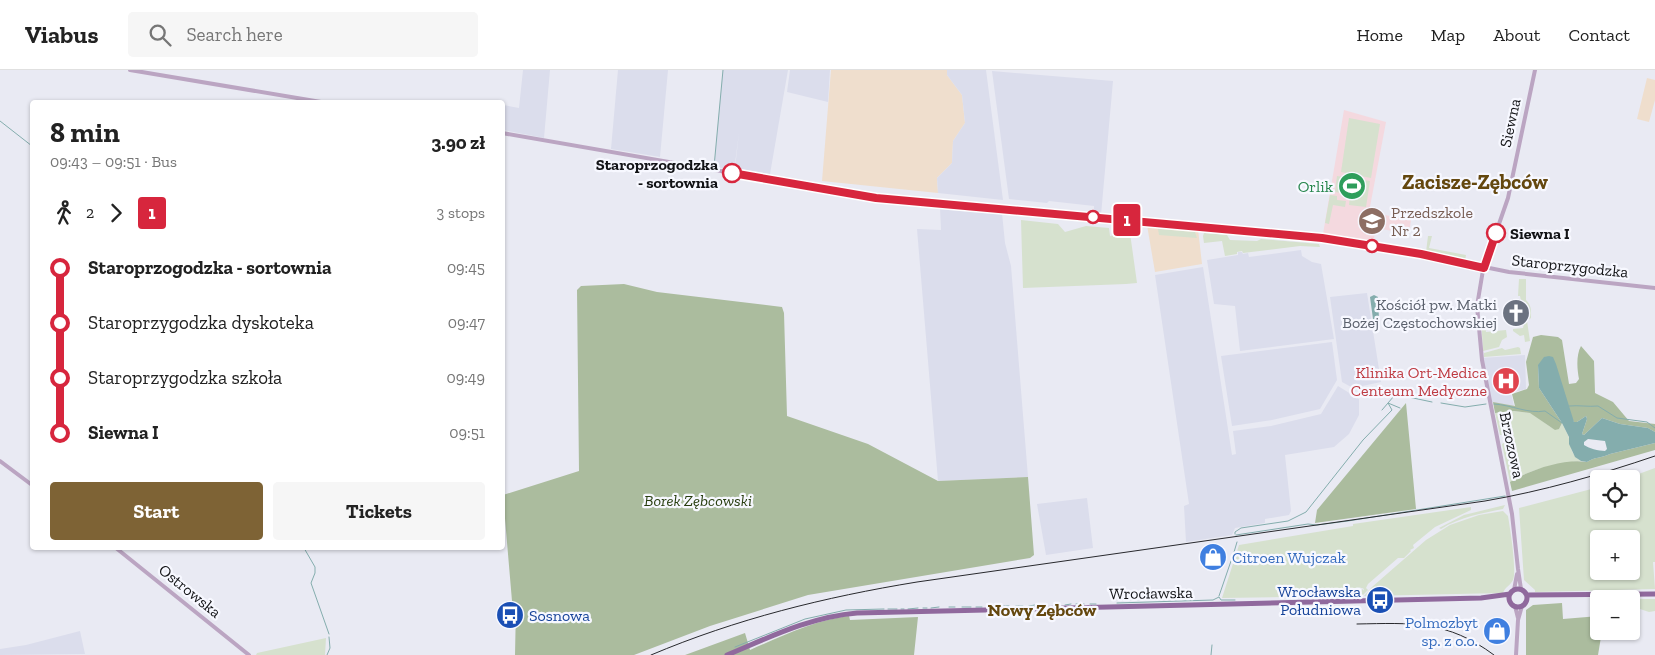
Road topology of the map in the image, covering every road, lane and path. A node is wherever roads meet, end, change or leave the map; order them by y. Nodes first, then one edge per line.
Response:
1 (130, 70) edge
2 (1535, 70) edge
3 (309, 100) edge
4 (505, 134) edge
5 (1484, 268) junction
6 (1655, 288) edge
7 (0, 461) edge
8 (30, 484) edge
9 (118, 550) edge
10 (1518, 569) junction
11 (1521, 589) junction
12 (1512, 592) junction
13 (1655, 594) edge
14 (1492, 598) junction
15 (1527, 598) junction
16 (1510, 601) junction
17 (1515, 606) junction
18 (1522, 606) junction
19 (1518, 620) junction
20 (249, 655) edge
21 (727, 655) edge
22 (1516, 655) edge

1 - 3 street
2 - 5 street, Siewna
4 - 5 street, Staroprzygodzka
5 - 6 street, Staroprzygodzka
5 - 10 street, Brzozowa
7 - 8 street
9 - 20 street, Ostrowska
10 - 11 street, Brzozowa
10 - 12 street, Brzozowa
11 - 12 main road
11 - 15 main road
12 - 14 main road, Wrocławska
12 - 16 main road
13 - 15 main road
14 - 16 main road, Wrocławska
14 - 21 main road, Wrocławska
15 - 18 main road
16 - 17 main road
17 - 18 main road
17 - 19 street
18 - 19 street
19 - 22 street

